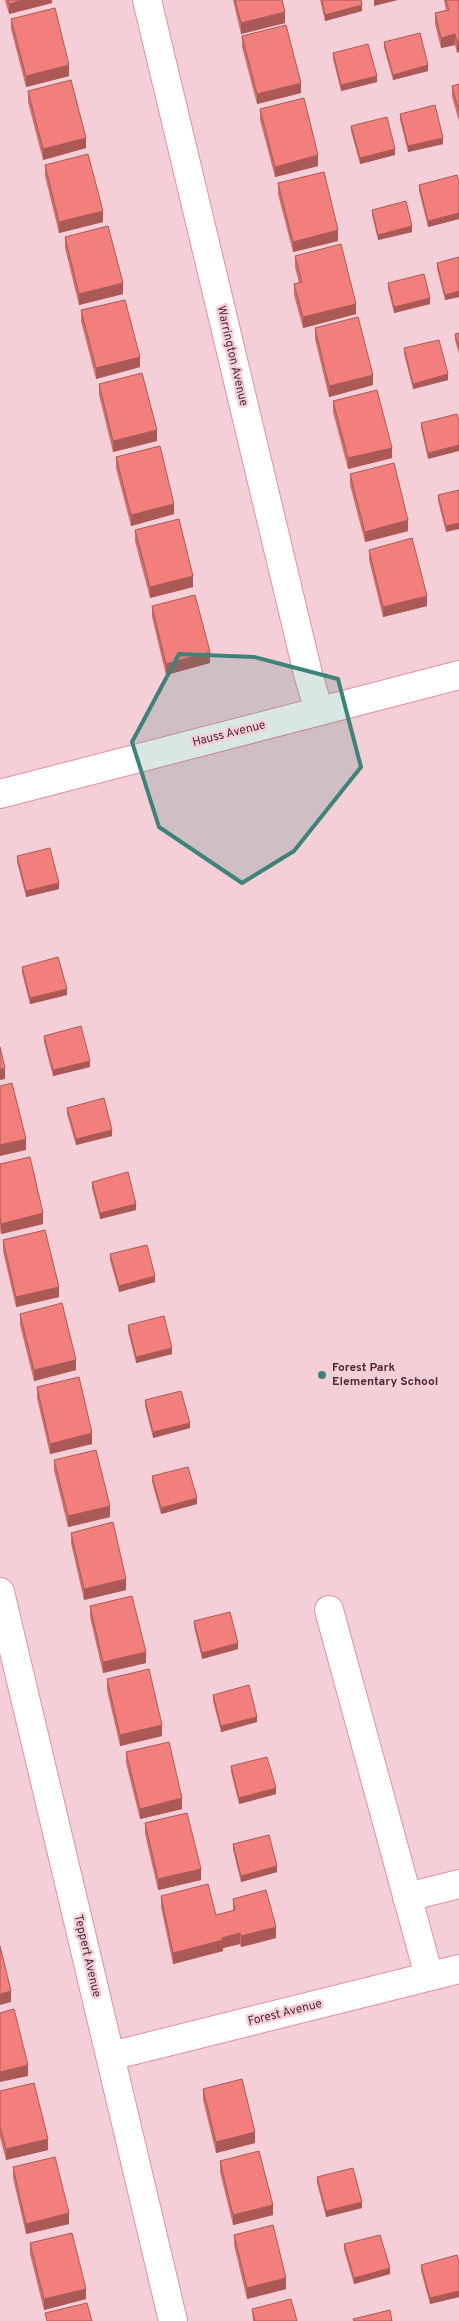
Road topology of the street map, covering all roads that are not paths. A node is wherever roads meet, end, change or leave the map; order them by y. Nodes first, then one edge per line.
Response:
1 (147, 0) edge
2 (459, 675) edge
3 (319, 711) junction
4 (0, 794) edge
5 (0, 1592) edge
6 (329, 1610) dead end
7 (459, 1884) edge
8 (407, 1897) junction
9 (459, 1969) edge
10 (429, 1976) junction
11 (112, 2056) junction
12 (173, 2321) edge

1 - 3 street, Warrington Avenue
2 - 3 street, Hauss Avenue
3 - 4 street, Hauss Avenue
5 - 11 street, Teppert Avenue
6 - 8 street
7 - 8 street
8 - 10 street
9 - 10 street, Forest Avenue
10 - 11 street, Forest Avenue
11 - 12 street, Teppert Avenue

